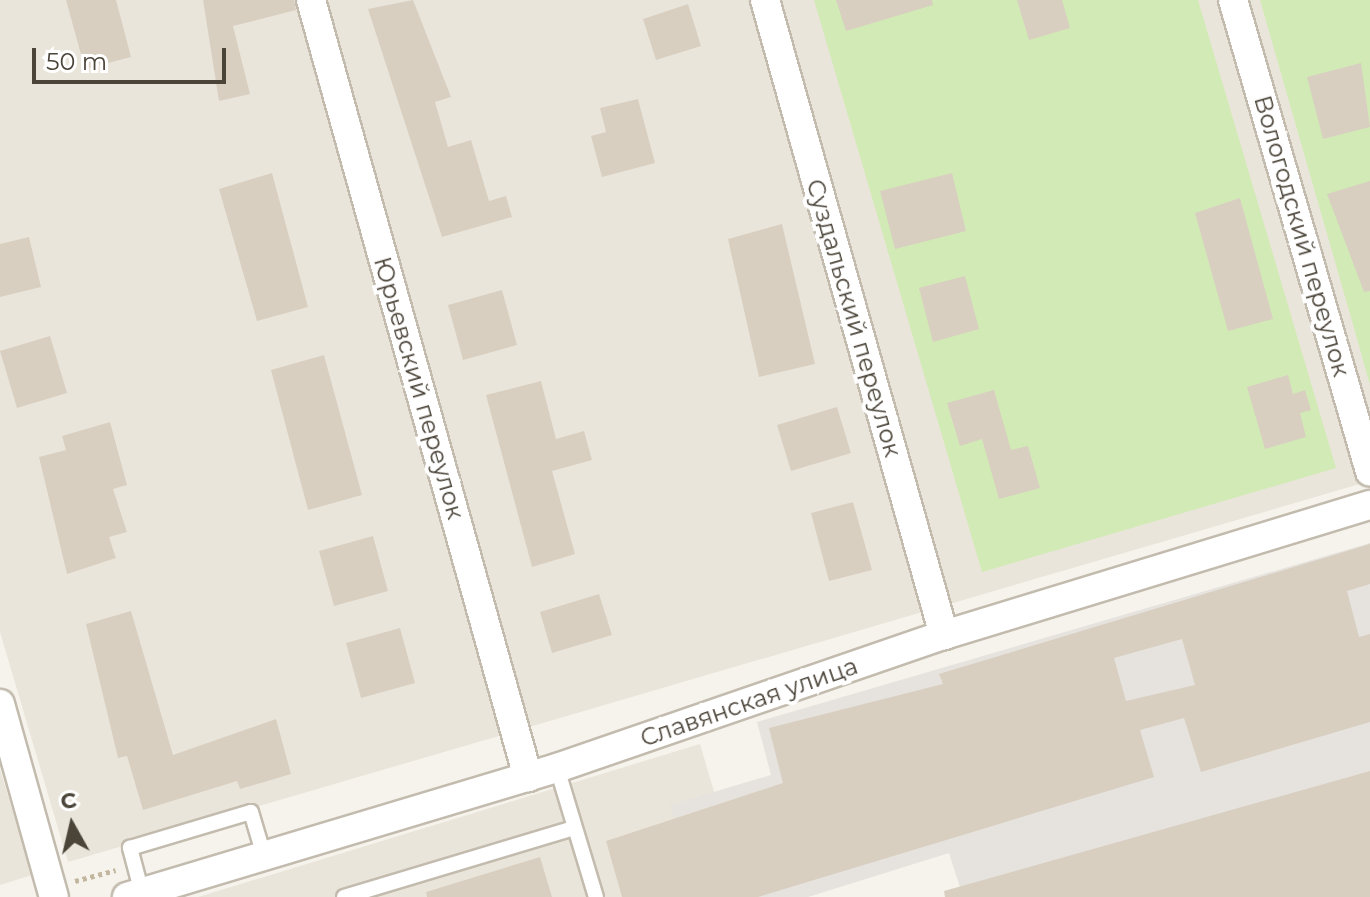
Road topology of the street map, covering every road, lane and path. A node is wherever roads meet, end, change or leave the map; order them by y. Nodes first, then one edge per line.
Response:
1 (311, 0) edge
2 (765, 0) edge
3 (1233, 0) edge
4 (1370, 472) edge
5 (1370, 505) edge
6 (944, 635) junction
7 (0, 704) edge
8 (557, 768) junction
9 (528, 777) junction
10 (574, 828) junction
11 (264, 856) junction
12 (134, 895) edge
13 (54, 897) edge
14 (344, 897) edge
15 (596, 897) edge

1 - 9 street, Юрьевский переулок
2 - 6 street, Суздальский переулок
3 - 4 street, Вологодский переулок
5 - 6 street, Славянская улица
6 - 8 street, Славянская улица
7 - 13 street
8 - 9 street, Славянская улица
8 - 10 lane
9 - 11 street, Славянская улица
10 - 14 lane
10 - 15 lane
11 - 12 street, Славянская улица
11 - 12 lane

